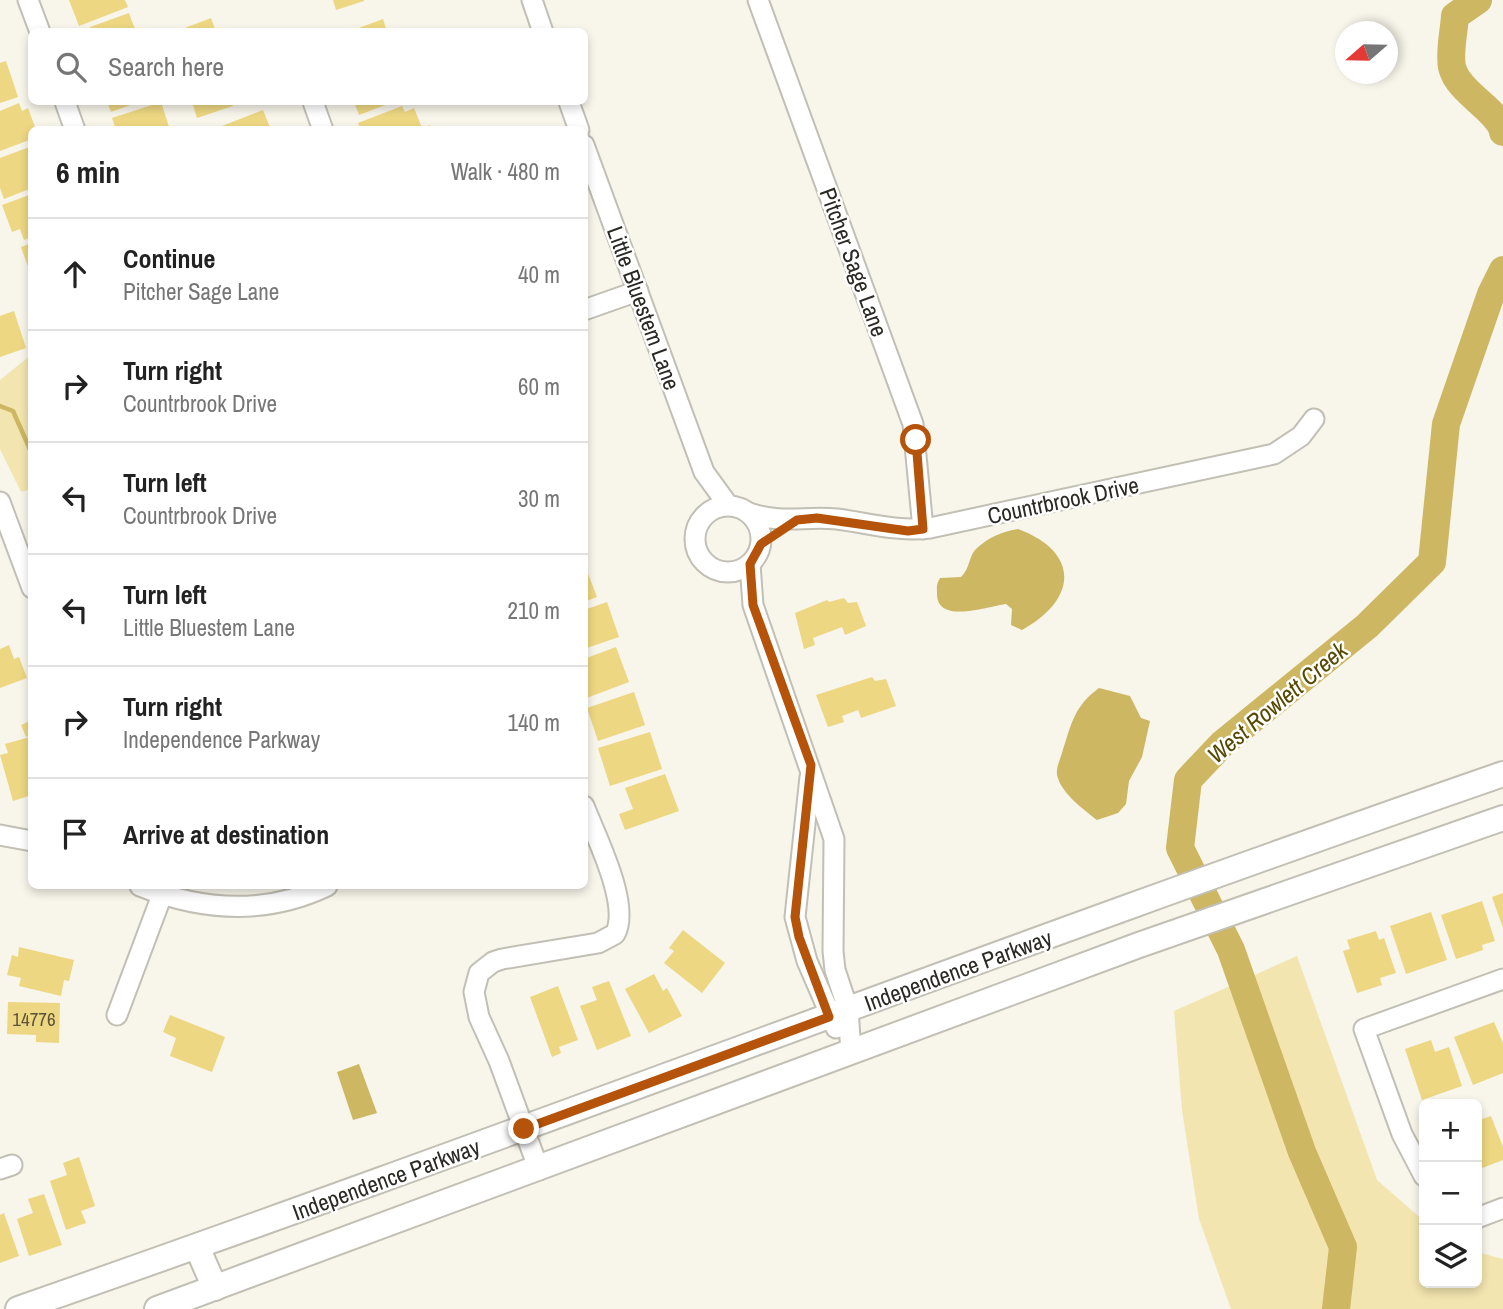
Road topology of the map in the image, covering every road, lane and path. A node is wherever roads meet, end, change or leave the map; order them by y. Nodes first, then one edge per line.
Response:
1 (29, 0) edge
2 (532, 0) edge
3 (758, 0) edge
4 (39, 28) edge
5 (542, 28) edge
6 (66, 105) edge
7 (314, 105) edge
8 (570, 105) edge
9 (74, 126) edge
10 (322, 126) edge
11 (578, 126) edge
12 (588, 156) edge
13 (638, 291) junction
14 (588, 309) edge
15 (1314, 419) dead end
16 (704, 472) junction
17 (0, 502) edge
18 (728, 505) junction
19 (749, 513) junction
20 (700, 520) junction
21 (797, 520) junction
22 (923, 529) junction
23 (761, 544) junction
24 (750, 564) junction
25 (719, 572) junction
26 (28, 577) edge
27 (753, 605) junction
28 (811, 765) junction
29 (1503, 774) edge
30 (588, 817) edge
31 (1503, 818) edge
32 (0, 835) edge
33 (28, 840) edge
34 (147, 889) edge
35 (319, 889) edge
36 (162, 895) junction
37 (1503, 979) edge
38 (838, 1013) junction
39 (117, 1015) dead end
40 (851, 1053) junction
41 (524, 1129) junction
42 (1419, 1166) edge
43 (539, 1170) junction
44 (1503, 1208) edge
45 (1482, 1216) edge
46 (197, 1247) junction
47 (215, 1288) junction
48 (18, 1309) edge
49 (157, 1309) edge

1 - 4 street
2 - 5 street
3 - 22 street, Pitcher Sage Lane
6 - 9 street
7 - 10 street
8 - 11 street
12 - 13 street, Little Bluestem Lane
13 - 14 street
13 - 16 street, Little Bluestem Lane
15 - 22 street, Countrbrook Drive
16 - 18 street, Little Bluestem Lane
16 - 20 street, Little Bluestem Lane
17 - 26 street
18 - 19 street
18 - 20 street
19 - 21 street, Countrbrook Drive
19 - 23 street
20 - 25 street
21 - 22 street, Countrbrook Drive
21 - 23 street
23 - 24 street
24 - 25 street
24 - 27 street
25 - 27 street
27 - 28 street
28 - 38 street
28 - 38 street
29 - 38 main road, Independence Parkway
30 - 41 street
31 - 40 main road, Independence Parkway
32 - 33 street
34 - 36 street
35 - 36 street
36 - 39 street
37 - 42 street
38 - 40 street
38 - 41 main road, Independence Parkway
40 - 43 main road, Independence Parkway
41 - 43 street
41 - 46 main road, Independence Parkway
43 - 47 main road, Independence Parkway
44 - 45 street
46 - 47 main road
46 - 48 main road, Independence Parkway
47 - 49 main road, Independence Parkway

